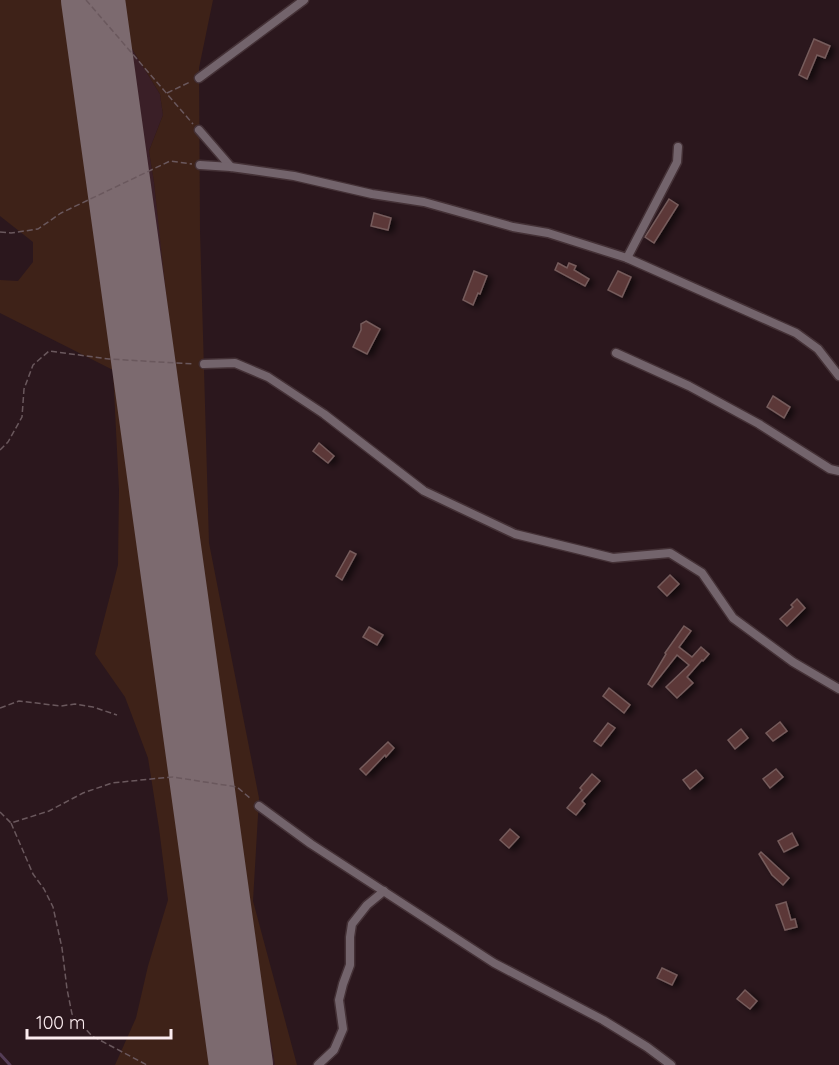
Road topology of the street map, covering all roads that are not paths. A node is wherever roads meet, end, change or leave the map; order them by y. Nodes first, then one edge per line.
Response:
1 (304, 0) edge
2 (199, 78) road end
3 (200, 130) road end
4 (678, 147) dead end
5 (200, 165) road end
6 (231, 167) junction
7 (627, 258) junction
8 (616, 353) dead end
9 (204, 364) road end
10 (839, 376) edge
11 (839, 471) edge
12 (839, 689) edge
13 (259, 806) road end
14 (384, 891) junction
15 (318, 1065) edge
16 (671, 1065) edge

1 - 2 street
3 - 6 street
4 - 7 street
5 - 6 street
6 - 7 street
7 - 10 street
8 - 11 street
9 - 12 street
13 - 14 street
14 - 15 street
14 - 16 street

